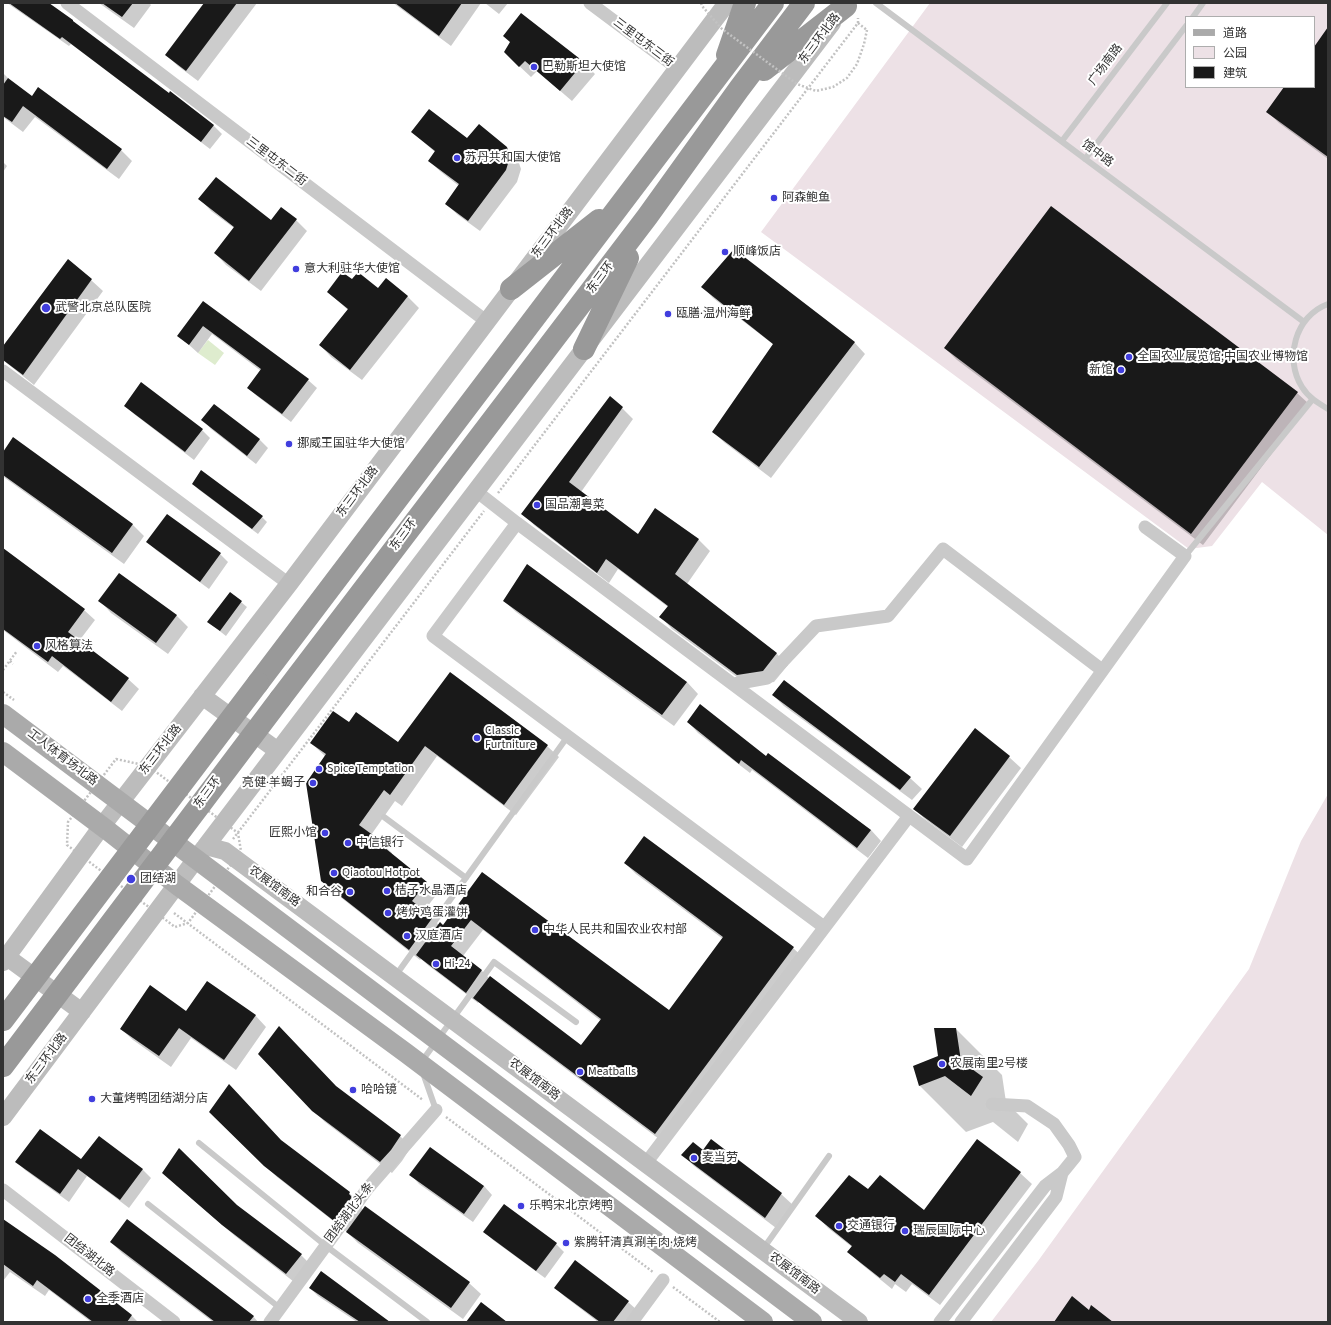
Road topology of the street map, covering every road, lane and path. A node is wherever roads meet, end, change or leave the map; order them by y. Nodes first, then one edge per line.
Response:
1 (67, 3) edge
2 (590, 3) edge
3 (701, 3) edge
4 (727, 3) edge
5 (745, 3) edge
6 (773, 3) edge
7 (804, 3) edge
8 (876, 3) edge
9 (1167, 3) edge
10 (1203, 3) edge
11 (852, 12) edge
12 (1194, 16) edge
13 (1185, 27) edge
14 (677, 68) junction
15 (720, 74) junction
16 (739, 89) junction
17 (1062, 141) junction
18 (1085, 159) junction
19 (624, 201) junction
20 (647, 217) junction
21 (511, 289) junction
22 (1328, 304) edge
23 (486, 321) junction
24 (1304, 322) junction
25 (584, 349) junction
26 (3, 370) edge
27 (1312, 400) junction
28 (1328, 409) edge
29 (476, 491) junction
30 (491, 502) junction
31 (517, 523) junction
32 (1145, 527) dead end
33 (1185, 556) junction
34 (289, 584) junction
35 (17, 651) dead end
36 (10, 661) junction
37 (14, 664) dead end
38 (3, 670) edge
39 (1102, 670) junction
40 (734, 684) junction
41 (202, 696) junction
42 (3, 714) edge
43 (568, 736) junction
44 (278, 751) junction
45 (3, 752) edge
46 (121, 802) junction
47 (909, 816) junction
48 (384, 817) dead end
49 (102, 826) junction
50 (225, 851) junction
51 (201, 853) junction
52 (466, 878) junction
53 (177, 885) junction
54 (162, 904) junction
55 (824, 927) junction
56 (5, 959) edge
57 (395, 977) junction
58 (82, 1012) junction
59 (452, 1019) junction
60 (3, 1020) edge
61 (576, 1022) dead end
62 (437, 1040) junction
63 (420, 1063) junction
64 (3, 1066) edge
65 (992, 1104) dead end
66 (436, 1110) junction
67 (3, 1117) edge
68 (199, 1142) dead end
69 (829, 1156) dead end
70 (646, 1163) junction
71 (1062, 1173) junction
72 (3, 1190) edge
73 (148, 1204) dead end
74 (326, 1246) junction
75 (762, 1250) junction
76 (663, 1280) junction
77 (280, 1308) junction
78 (174, 1322) edge
79 (270, 1322) edge
80 (427, 1322) edge
81 (632, 1322) edge
82 (720, 1322) edge
83 (763, 1322) edge
84 (812, 1322) edge
85 (858, 1322) edge
86 (940, 1322) edge
87 (961, 1322) edge

1 - 23 street, 三里屯东二街
2 - 14 street, 三里屯东三街
3 - 11 path, bridge
4 - 14 street, 东三环北路
5 - 15 highway
6 - 15 highway
7 - 16 highway, 东三环
8 - 17 lane, 馆中路
9 - 17 lane, 广场南路
10 - 12 lane
11 - 16 highway
11 - 25 street, 东三环北路
11 - 30 path
13 - 18 lane
14 - 21 street, 东三环北路
15 - 19 highway
16 - 20 highway, 东三环
17 - 18 lane, 馆中路
18 - 24 lane, 馆中路
19 - 21 highway
19 - 60 highway, bridge
20 - 25 highway
20 - 64 highway, 东三环, bridge
21 - 23 street, 东三环北路
22 - 24 lane
23 - 34 street, 东三环北路
24 - 27 lane
25 - 29 street, 东三环北路
26 - 34 street
27 - 28 lane
27 - 33 lane
29 - 30 street
29 - 44 street, 东三环北路
30 - 31 street
30 - 50 path
31 - 40 street
31 - 43 street
32 - 33 street
33 - 39 street
34 - 41 street, 东三环北路
35 - 36 path
36 - 37 path
36 - 38 path
39 - 40 street
39 - 47 street
40 - 47 street
41 - 44 street
41 - 46 street, 东三环北路
42 - 46 main road, 工人体育场北路
43 - 52 lane
43 - 55 street
44 - 51 street, 东三环北路
45 - 49 main road
46 - 49 street, 东三环北路
46 - 51 main road, 工人体育场北路
47 - 55 street
48 - 52 lane
49 - 53 main road
49 - 56 street, 东三环北路
50 - 51 street, 农展馆南路
50 - 57 street, 农展馆南路
51 - 53 street, 东三环北路
51 - 62 main road, 农展馆南路
52 - 57 lane
53 - 54 street, 东三环北路
53 - 63 main road
54 - 58 street, 东三环北路
54 - 66 path
55 - 70 street
56 - 58 street
57 - 59 street, 农展馆南路
58 - 67 street, 东三环北路
59 - 61 lane
59 - 62 lane
59 - 70 street, 农展馆南路
62 - 63 lane
62 - 84 main road, 农展馆南路
63 - 66 lane
63 - 83 main road
65 - 71 street
66 - 74 street, 团结湖北头条
66 - 76 path
68 - 74 lane
69 - 75 lane
70 - 75 street, 农展馆南路
71 - 86 street
71 - 87 street
72 - 78 street, 团结湖北路
73 - 77 lane
74 - 77 street, 团结湖北头条
74 - 80 lane
75 - 85 street, 农展馆南路
76 - 81 street
76 - 82 path
77 - 79 street, 团结湖北头条

